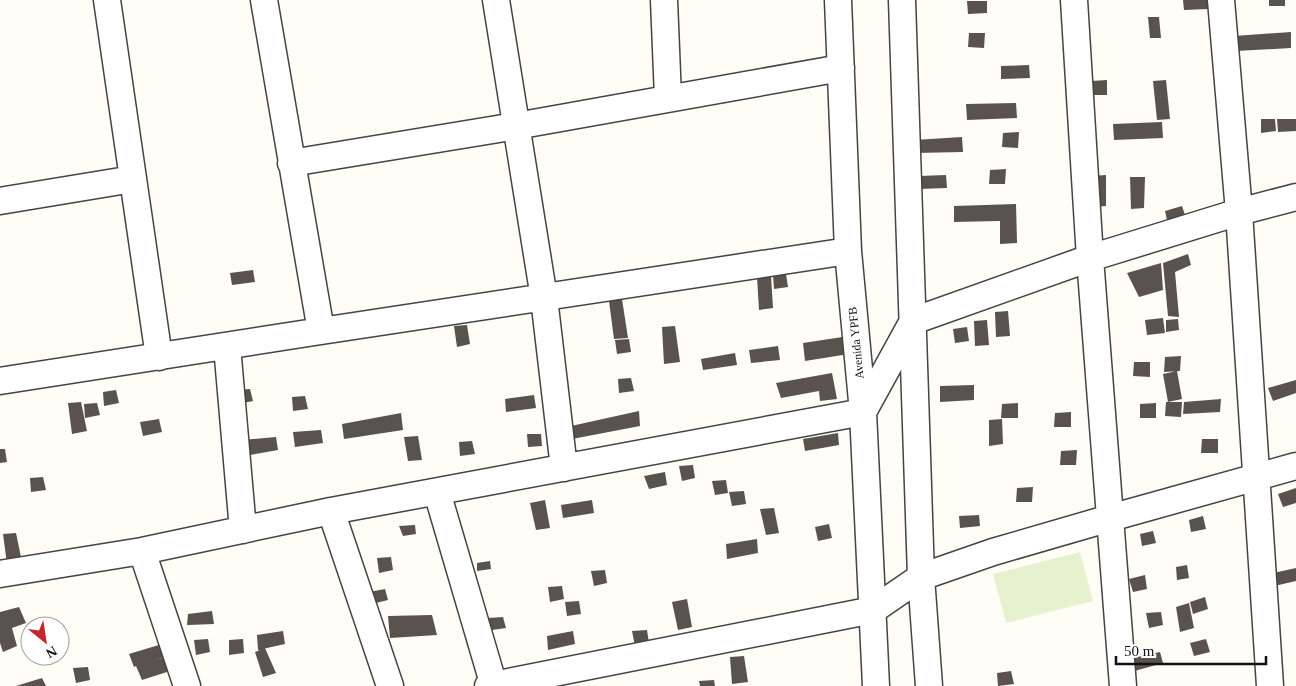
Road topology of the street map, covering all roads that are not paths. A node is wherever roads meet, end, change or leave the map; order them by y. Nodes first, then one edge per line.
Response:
1 (107, 0) edge
2 (264, 0) edge
3 (496, 0) edge
4 (664, 0) edge
5 (838, 0) edge
6 (902, 0) edge
7 (1074, 0) edge
8 (1221, 0) edge
9 (841, 68) junction
10 (668, 98) junction
11 (516, 126) junction
12 (291, 163) junction
13 (133, 179) junction
14 (1296, 197) edge
15 (0, 201) edge
16 (1239, 212) junction
17 (848, 251) junction
18 (1090, 258) junction
19 (544, 298) junction
20 (913, 321) junction
21 (321, 331) junction
22 (227, 346) junction
23 (159, 357) junction
24 (0, 381) edge
25 (863, 412) junction
26 (1296, 466) edge
27 (564, 468) junction
28 (1256, 476) junction
29 (436, 492) junction
30 (331, 511) junction
31 (1110, 518) junction
32 (243, 530) junction
33 (142, 551) junction
34 (0, 574) edge
35 (921, 578) junction
36 (873, 610) junction
37 (187, 686) edge
38 (390, 686) edge
39 (492, 686) edge
40 (876, 686) edge
41 (929, 686) edge
42 (1123, 686) edge
43 (1270, 686) edge

1 - 13 street
2 - 12 street
3 - 11 street
4 - 10 street
5 - 9 street, Avenida YPFB
6 - 20 street
7 - 18 street
8 - 16 street
9 - 10 street
9 - 17 street, Avenida YPFB
10 - 11 street
11 - 12 street
11 - 19 street
12 - 21 street
13 - 15 street
13 - 23 street
14 - 16 street
16 - 18 street
16 - 28 street
17 - 19 street
17 - 25 street, Avenida YPFB
18 - 20 street
18 - 31 street
19 - 21 street
19 - 27 street
20 - 25 street
20 - 35 street
21 - 22 street
22 - 23 street
22 - 32 street
23 - 24 street
25 - 27 street
25 - 36 street, Avenida YPFB
26 - 28 street
27 - 29 street
28 - 31 street
28 - 43 street
29 - 30 street
29 - 39 street
30 - 32 street
30 - 38 street
31 - 35 street
31 - 42 street
32 - 33 street
33 - 34 street
33 - 37 street
35 - 36 street
35 - 41 street
36 - 39 street
36 - 40 street, Avenida YPFB

